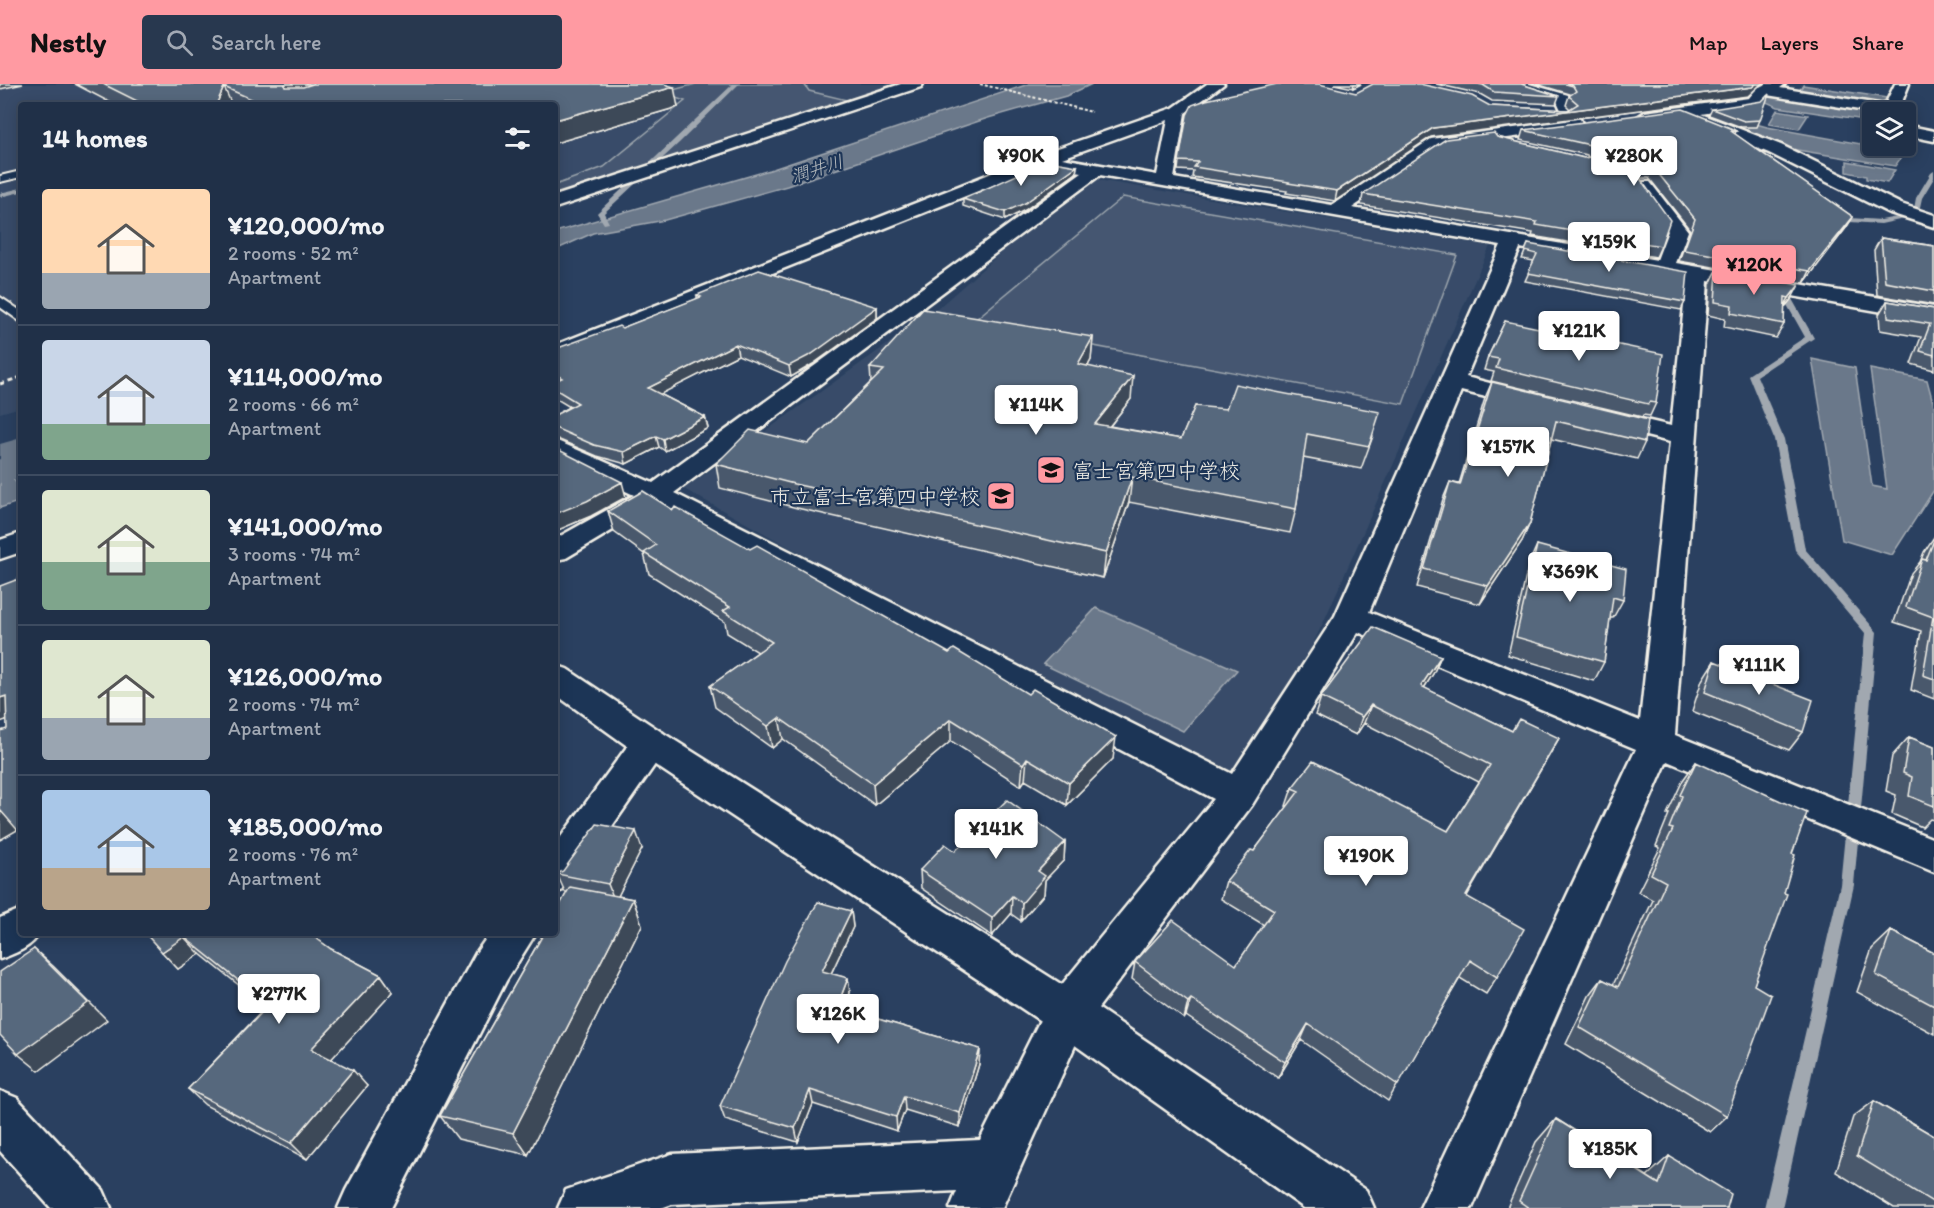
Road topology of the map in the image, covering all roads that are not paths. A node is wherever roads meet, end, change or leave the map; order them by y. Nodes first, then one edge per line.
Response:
1 (916, 84) edge
2 (1217, 84) edge
3 (1513, 84) edge
4 (1902, 84) edge
5 (1770, 87) edge
6 (1895, 102) edge
7 (1862, 106) edge
8 (1178, 111) junction
9 (1682, 112) junction
10 (1629, 119) edge
11 (1916, 132) edge
12 (1934, 136) edge
13 (1481, 138) junction
14 (1525, 148) edge
15 (1041, 160) junction
16 (1098, 169) junction
17 (18, 175) edge
18 (0, 179) edge
19 (1165, 180) junction
20 (1643, 184) edge
21 (558, 201) edge
22 (1338, 210) junction
23 (1934, 221) edge
24 (1513, 241) junction
25 (1665, 266) junction
26 (1698, 272) junction
27 (0, 301) edge
28 (1934, 314) edge
29 (18, 316) edge
30 (558, 352) edge
31 (1452, 381) junction
32 (1683, 437) junction
33 (558, 449) edge
34 (655, 494) junction
35 (18, 543) edge
36 (558, 549) edge
37 (0, 550) edge
38 (1351, 617) junction
39 (558, 679) edge
40 (650, 743) junction
41 (1656, 744) junction
42 (1239, 795) junction
43 (1934, 856) edge
44 (558, 872) edge
45 (18, 929) edge
46 (513, 936) edge
47 (0, 940) edge
48 (1067, 1013) junction
49 (0, 1114) edge
50 (985, 1186) edge
51 (85, 1208) edge
52 (364, 1208) edge
53 (584, 1208) edge
54 (1348, 1208) edge
55 (1446, 1208) edge

1 - 21 street
2 - 8 street
3 - 13 street
4 - 6 street
5 - 7 street
5 - 9 street
8 - 15 street
8 - 19 street
9 - 10 street
9 - 23 street
11 - 12 street
13 - 14 street
13 - 22 street
15 - 16 street
15 - 30 street
16 - 19 street
16 - 34 street
17 - 18 lane
19 - 22 street
20 - 25 street
22 - 24 street
24 - 25 street
24 - 31 street
25 - 26 street
26 - 28 street
26 - 32 street
27 - 29 lane
31 - 32 street
31 - 38 street
32 - 41 street
33 - 34 street
34 - 36 street
34 - 42 street
35 - 37 street
38 - 41 street
38 - 42 street
39 - 40 street
40 - 44 street
40 - 48 street
41 - 43 street
41 - 55 street
42 - 48 street
45 - 47 street
46 - 52 street
48 - 50 street
48 - 54 street
49 - 51 street
50 - 53 street

